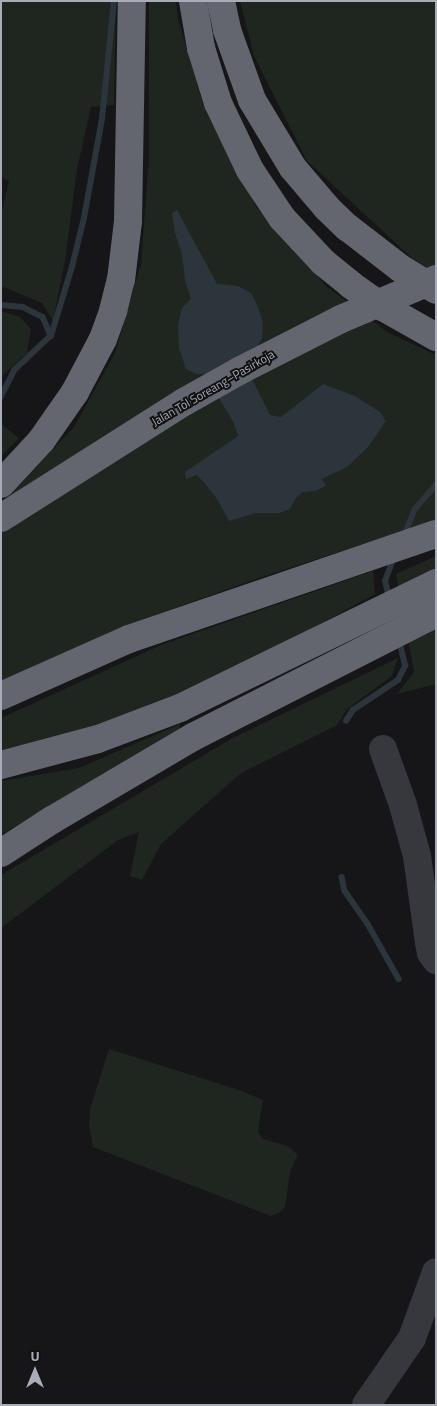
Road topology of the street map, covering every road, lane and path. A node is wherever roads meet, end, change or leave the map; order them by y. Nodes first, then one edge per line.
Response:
1 (132, 1) edge
2 (193, 1) edge
3 (221, 1) edge
4 (436, 280) edge
5 (436, 290) edge
6 (436, 337) edge
7 (1, 484) edge
8 (1, 518) edge
9 (436, 534) edge
10 (436, 583) edge
11 (436, 613) edge
12 (436, 619) edge
13 (358, 652) junction
14 (1, 696) edge
15 (383, 749) dead end
16 (1, 765) edge
17 (1, 853) edge
18 (436, 960) edge
19 (436, 1272) edge
20 (366, 1405) edge

1 - 7 highway
2 - 6 highway
3 - 5 highway
4 - 8 highway, Jalan Tol Soreang–Pasirkoja, bridge
9 - 14 highway
10 - 16 highway
11 - 13 highway
12 - 13 highway
13 - 17 highway
15 - 18 street
19 - 20 street

